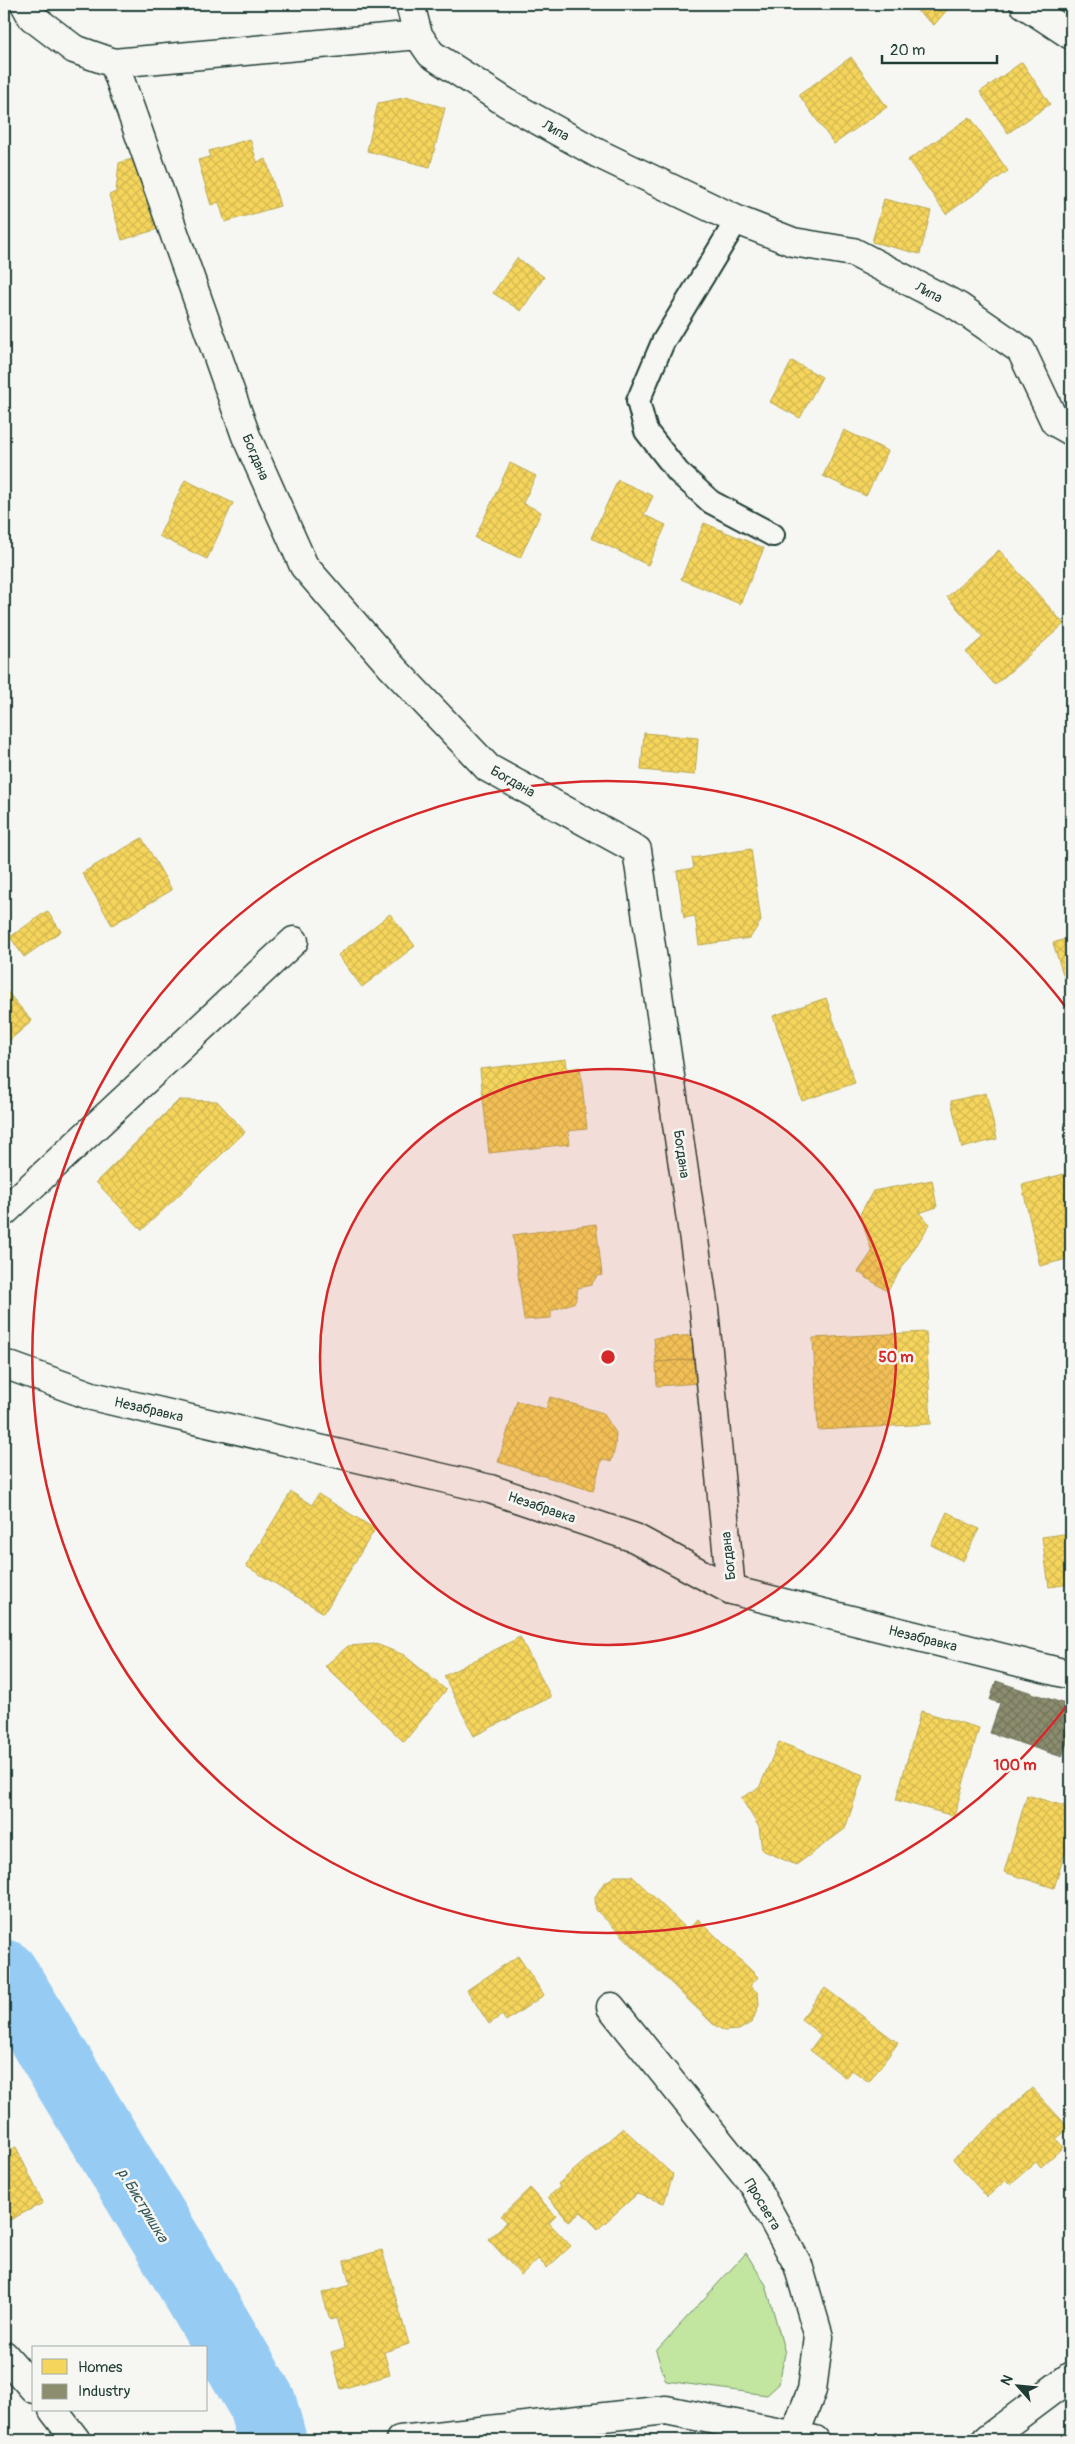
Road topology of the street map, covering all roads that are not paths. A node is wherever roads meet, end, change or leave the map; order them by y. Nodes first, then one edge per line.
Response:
1 (25, 4) edge
2 (410, 4) edge
3 (1024, 4) edge
4 (418, 35) junction
5 (1071, 35) edge
6 (114, 63) junction
7 (737, 220) junction
8 (1071, 431) edge
9 (773, 535) dead end
10 (294, 941) dead end
11 (4, 1212) edge
12 (4, 1364) edge
13 (731, 1590) junction
14 (1071, 1675) edge
15 (611, 2007) dead end
16 (4, 2355) edge
17 (1071, 2376) edge
18 (32, 2387) edge
19 (55, 2412) edge
20 (805, 2439) edge
21 (76, 2440) edge
22 (400, 2440) edge
23 (986, 2440) edge

1 - 6 street
2 - 4 street, Липа
3 - 5 street
4 - 6 street
4 - 7 street, Липа
6 - 13 street, Богдана
7 - 8 street, Липа
7 - 9 lane
10 - 11 street
12 - 13 street, Незабравка
13 - 14 street, Незабравка
15 - 20 street, Просвета
16 - 18 street
17 - 23 street
19 - 21 street
20 - 22 street

